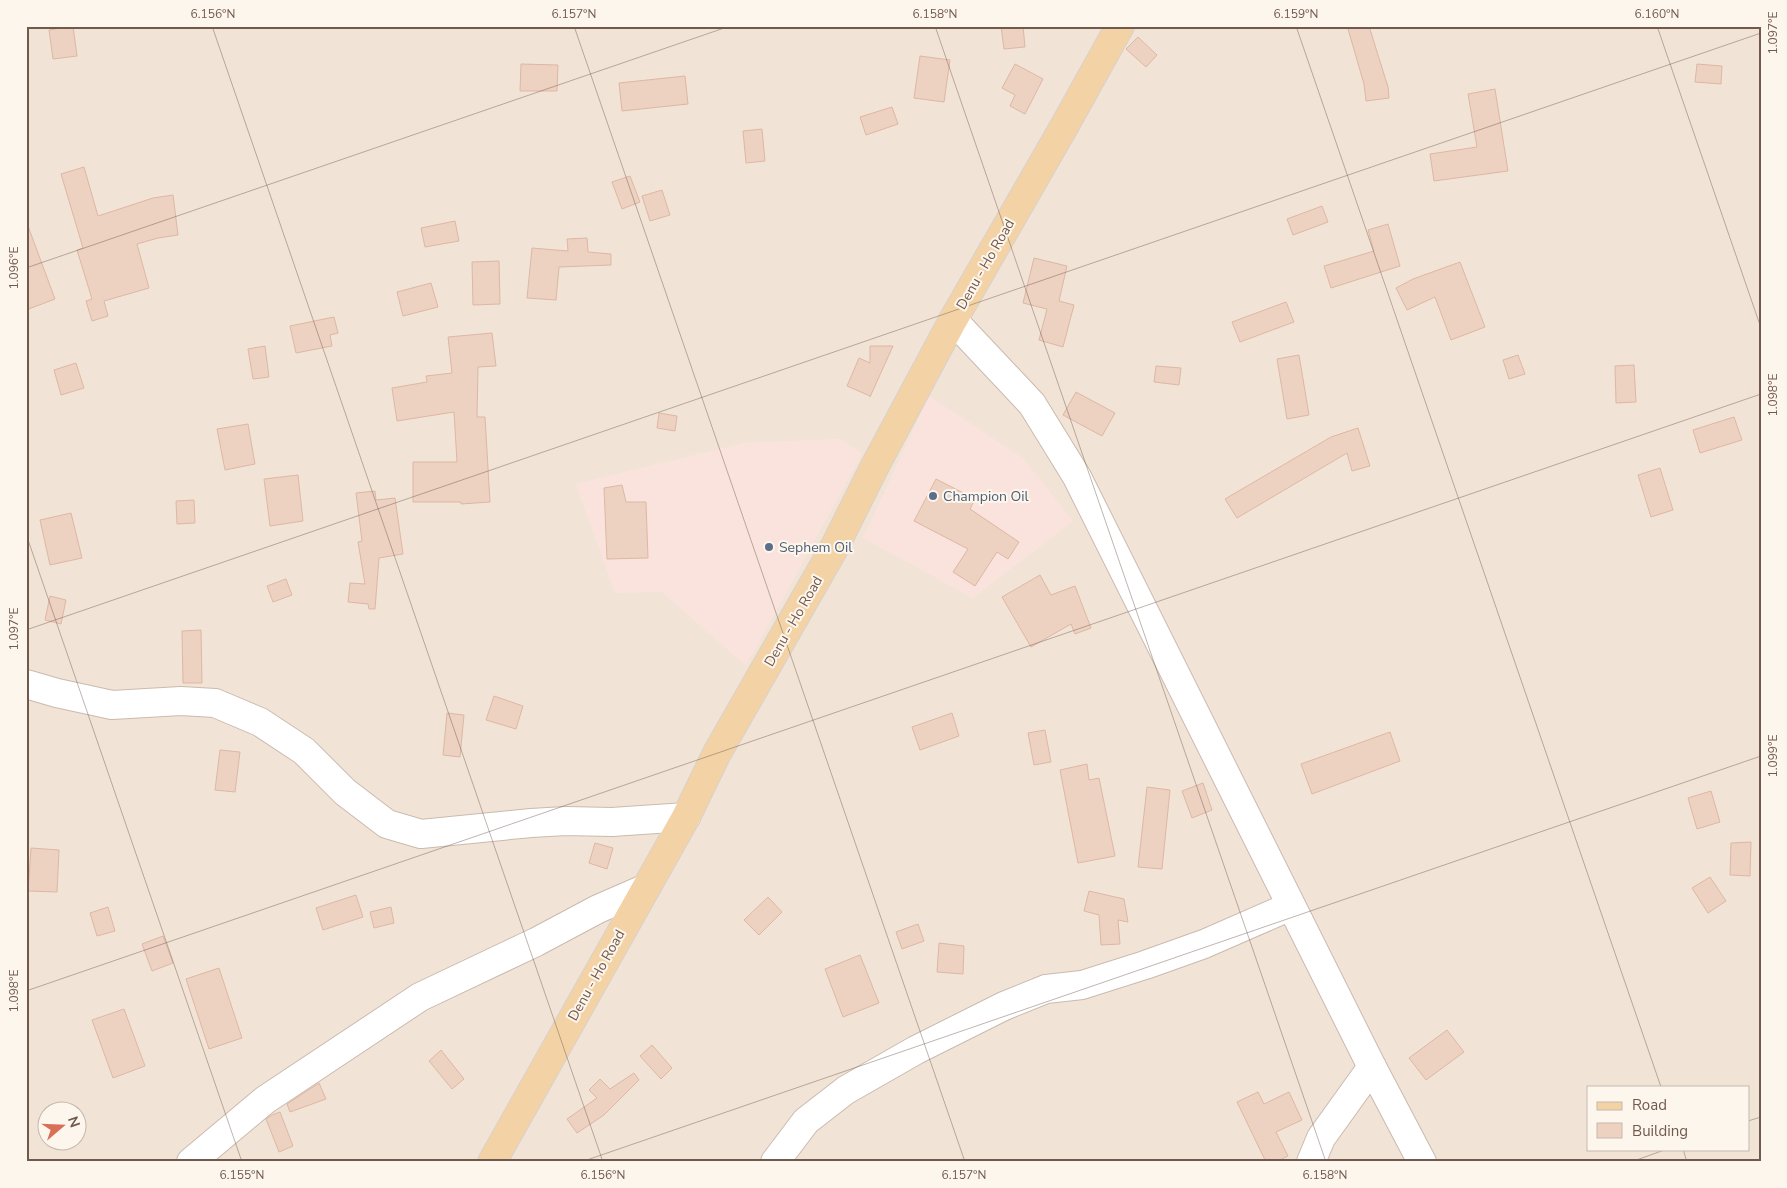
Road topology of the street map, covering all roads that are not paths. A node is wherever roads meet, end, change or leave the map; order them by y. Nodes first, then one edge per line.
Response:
1 (1120, 26) edge
2 (952, 320) junction
3 (26, 684) edge
4 (686, 817) junction
5 (644, 889) junction
6 (1291, 906) junction
7 (1372, 1067) junction
8 (191, 1162) edge
9 (492, 1162) edge
10 (775, 1162) edge
11 (1310, 1162) edge
12 (1422, 1162) edge

1 - 2 main road, Denu - Ho Road
2 - 4 main road, Denu - Ho Road
2 - 6 street
3 - 4 street
4 - 5 main road, Denu - Ho Road
5 - 8 street
5 - 9 main road, Denu - Ho Road
6 - 7 street
6 - 10 street
7 - 11 street
7 - 12 street

